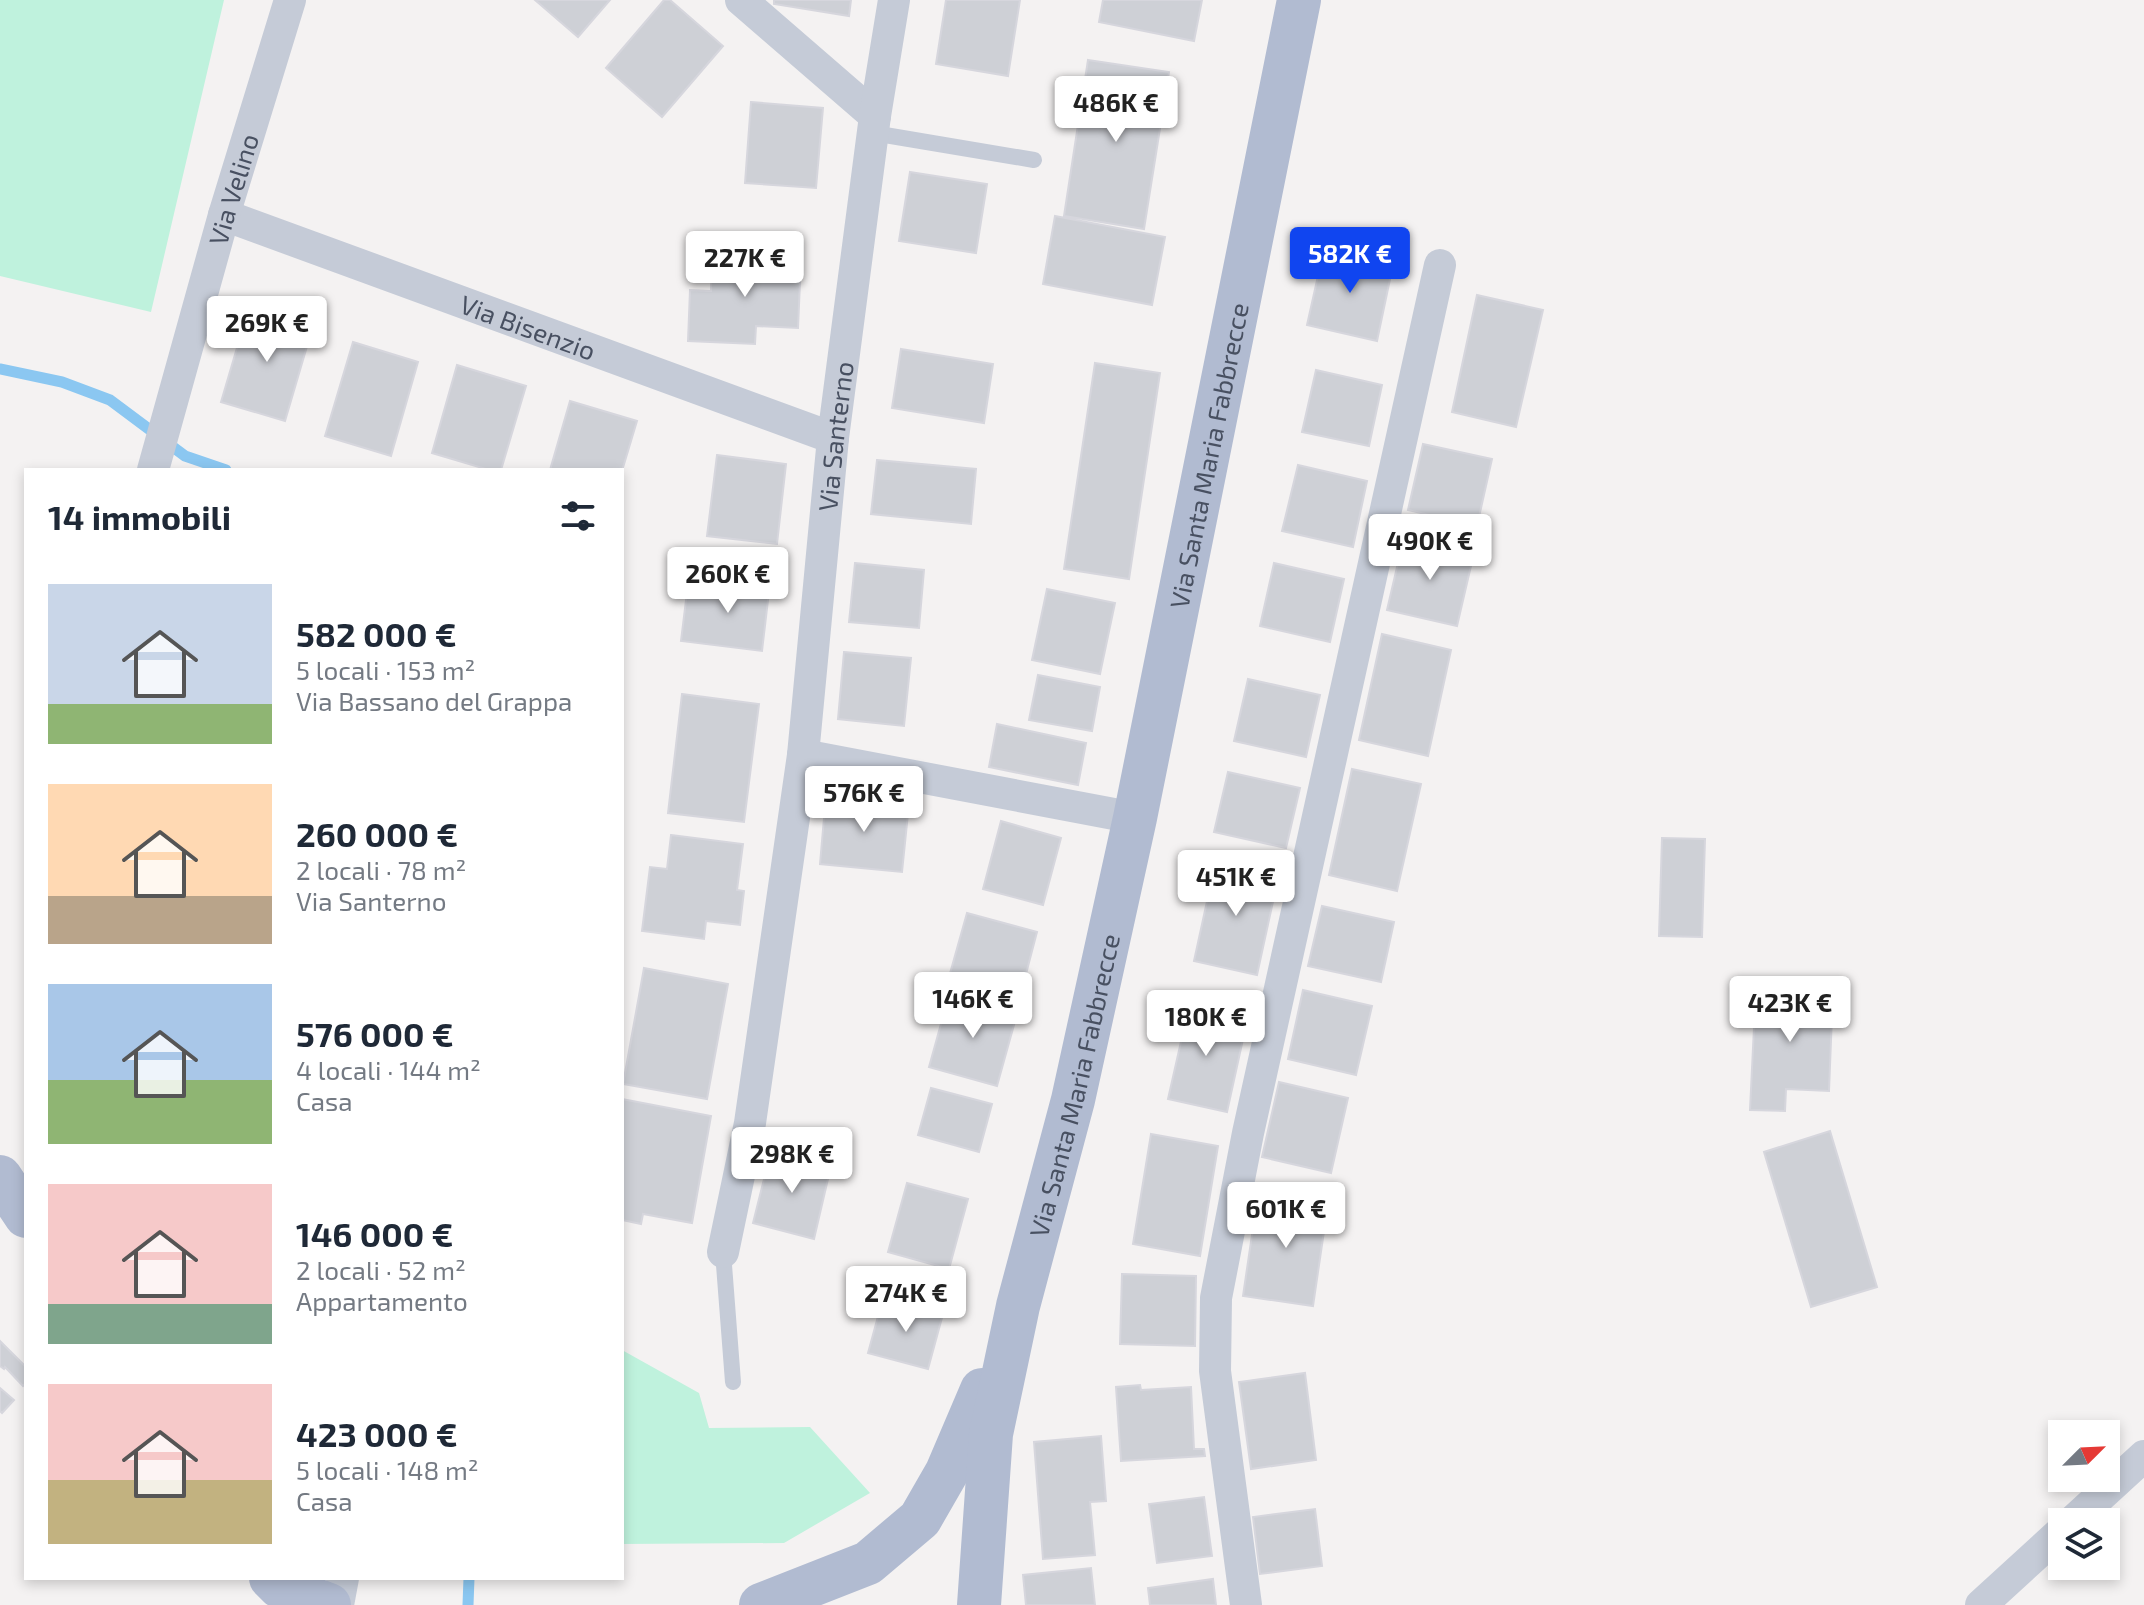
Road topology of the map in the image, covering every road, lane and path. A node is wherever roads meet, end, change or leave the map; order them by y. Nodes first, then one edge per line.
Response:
1 (290, 0) edge
2 (741, 0) edge
3 (894, 0) edge
4 (1299, 0) edge
5 (874, 124) junction
6 (1034, 160) dead end
7 (224, 215) junction
8 (1440, 265) dead end
9 (833, 438) junction
10 (154, 468) edge
11 (803, 755) junction
12 (1135, 818) junction
13 (0, 1177) edge
14 (24, 1213) edge
15 (723, 1252) joint
16 (1018, 1306) junction
17 (733, 1382) dead end
18 (2144, 1456) edge
19 (2087, 1508) edge
20 (2048, 1544) edge
21 (242, 1580) edge
22 (273, 1580) edge
23 (343, 1580) edge
24 (257, 1605) edge
25 (329, 1605) edge
26 (338, 1605) edge
27 (761, 1605) edge
28 (810, 1605) edge
29 (843, 1605) edge
30 (979, 1605) edge
31 (1246, 1605) edge
32 (1981, 1605) edge

1 - 7 street, Via Velino
2 - 5 street
3 - 5 street, Via Santerno
4 - 12 main road, Via Santa Maria Fabbrecce
5 - 6 lane
5 - 9 street, Via Santerno
7 - 9 street, Via Bisenzio
7 - 10 street, Via Velino
8 - 31 street
9 - 11 street, Via Santerno
11 - 12 street
11 - 15 street, Via Santerno
12 - 16 main road, Via Santa Maria Fabbrecce
13 - 14 main road
15 - 17 lane
16 - 27 main road, Via Santa Maria Fabbrecce
16 - 30 main road, Via Santa Maria Fabbrecce
18 - 19 street
20 - 32 street
21 - 24 main road
22 - 25 main road
23 - 26 street
28 - 29 main road

